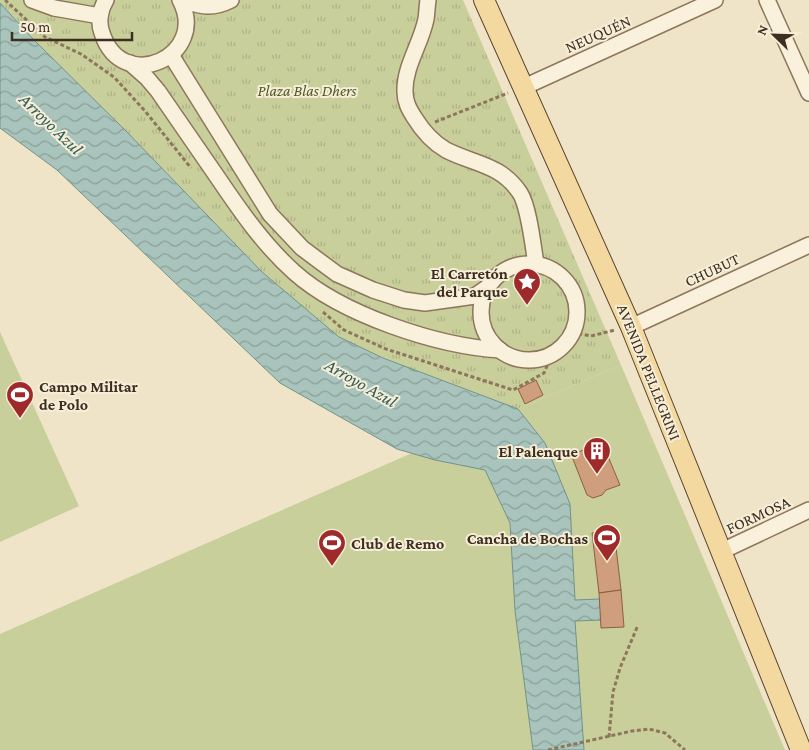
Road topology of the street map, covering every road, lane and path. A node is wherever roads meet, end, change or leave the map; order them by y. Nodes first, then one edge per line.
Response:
1 (5, 0) edge
2 (32, 0) edge
3 (106, 0) edge
4 (181, 0) edge
5 (231, 0) edge
6 (428, 0) edge
7 (484, 0) edge
8 (715, 0) edge
9 (767, 0) edge
10 (100, 16) junction
11 (171, 55) junction
12 (130, 63) junction
13 (524, 86) junction
14 (809, 93) edge
15 (420, 128) junction
16 (196, 174) dead end
17 (809, 245) edge
18 (536, 264) junction
19 (488, 287) junction
20 (631, 327) junction
21 (572, 332) junction
22 (500, 350) junction
23 (809, 510) edge
24 (722, 551) junction
25 (638, 624) dead end
26 (609, 737) junction
27 (548, 750) edge
28 (686, 750) edge
29 (801, 750) edge

1 - 16 path
2 - 10 street
3 - 10 street
4 - 5 street
4 - 11 street
6 - 15 street
7 - 13 main road, AVENIDA PELLEGRINI
8 - 13 street, NEUQUÉN
9 - 14 street
10 - 12 street
11 - 12 street
11 - 19 street
12 - 22 street
13 - 15 path
13 - 20 main road, AVENIDA PELLEGRINI
15 - 18 street
17 - 20 street, CHUBUT
18 - 19 street
18 - 21 street
19 - 22 street
20 - 21 path
20 - 24 main road, AVENIDA PELLEGRINI
21 - 22 street
23 - 24 street, FORMOSA
24 - 29 main road, AVENIDA PELLEGRINI
25 - 26 path
26 - 27 path
26 - 28 path

